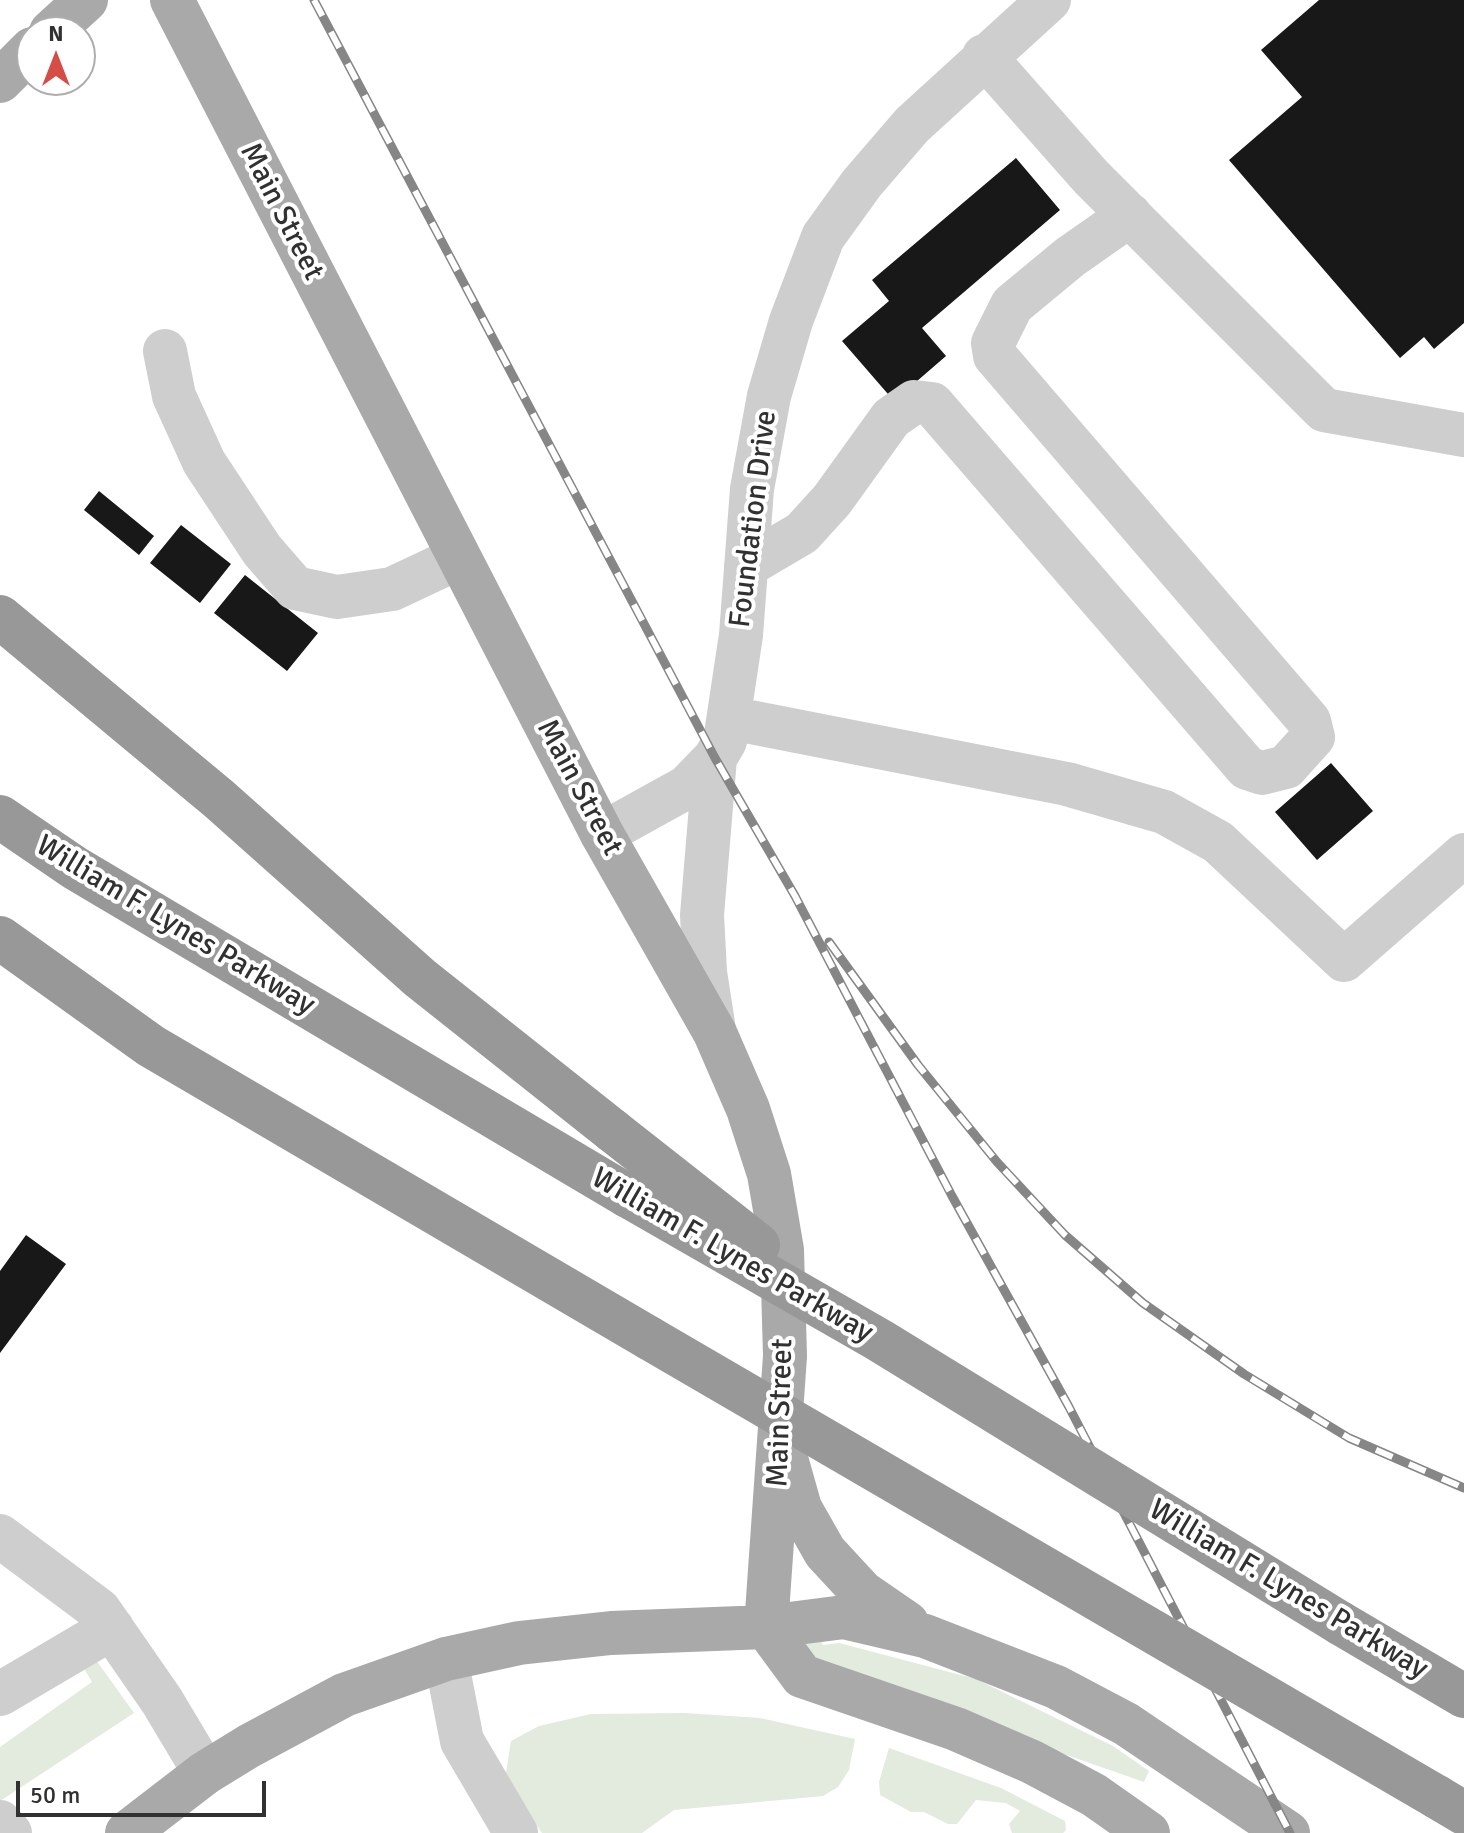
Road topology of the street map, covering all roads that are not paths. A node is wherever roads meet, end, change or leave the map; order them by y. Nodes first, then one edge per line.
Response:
1 (86, 0) edge
2 (172, 0) edge
3 (1049, 0) edge
4 (68, 16) edge
5 (984, 56) junction
6 (16, 65) edge
7 (0, 81) edge
8 (1130, 215) junction
9 (165, 351) dead end
10 (1464, 435) edge
11 (458, 558) junction
12 (746, 566) junction
13 (0, 617) edge
14 (730, 718) junction
15 (715, 758) junction
16 (0, 817) edge
17 (602, 834) junction
18 (1464, 855) edge
19 (0, 938) edge
20 (0, 972) edge
21 (715, 1033) junction
22 (151, 1046) junction
23 (879, 1340) junction
24 (780, 1439) junction
25 (0, 1536) edge
26 (766, 1627) junction
27 (112, 1628) junction
28 (925, 1636) junction
29 (446, 1659) junction
30 (0, 1694) edge
31 (1464, 1696) edge
32 (205, 1773) junction
33 (1451, 1805) edge
34 (0, 1822) edge
35 (10, 1833) edge
36 (127, 1833) edge
37 (516, 1833) edge
38 (1148, 1833) edge
39 (1288, 1833) edge

1 - 4 main road
2 - 11 main road, Main Street
3 - 5 street, Foundation Drive
5 - 8 street
5 - 12 street, Foundation Drive
6 - 7 main road
8 - 10 street
8 - 12 street
9 - 11 street
11 - 17 main road, Main Street
12 - 14 street, Foundation Drive
13 - 23 highway, bridge
14 - 15 street, Foundation Drive
14 - 18 street
15 - 17 street, Foundation Drive
15 - 21 street
16 - 23 highway, William F. Lynes Parkway, bridge
17 - 21 main road, Main Street
19 - 22 highway
20 - 22 highway
21 - 24 main road, Main Street
22 - 33 highway, bridge
23 - 31 highway, William F. Lynes Parkway, bridge
24 - 26 main road, Main Street
24 - 28 main road
25 - 27 street
26 - 28 main road
26 - 29 main road
26 - 38 main road
27 - 30 street
27 - 32 street
28 - 39 main road
29 - 32 main road
29 - 37 street
32 - 36 main road
34 - 35 street

